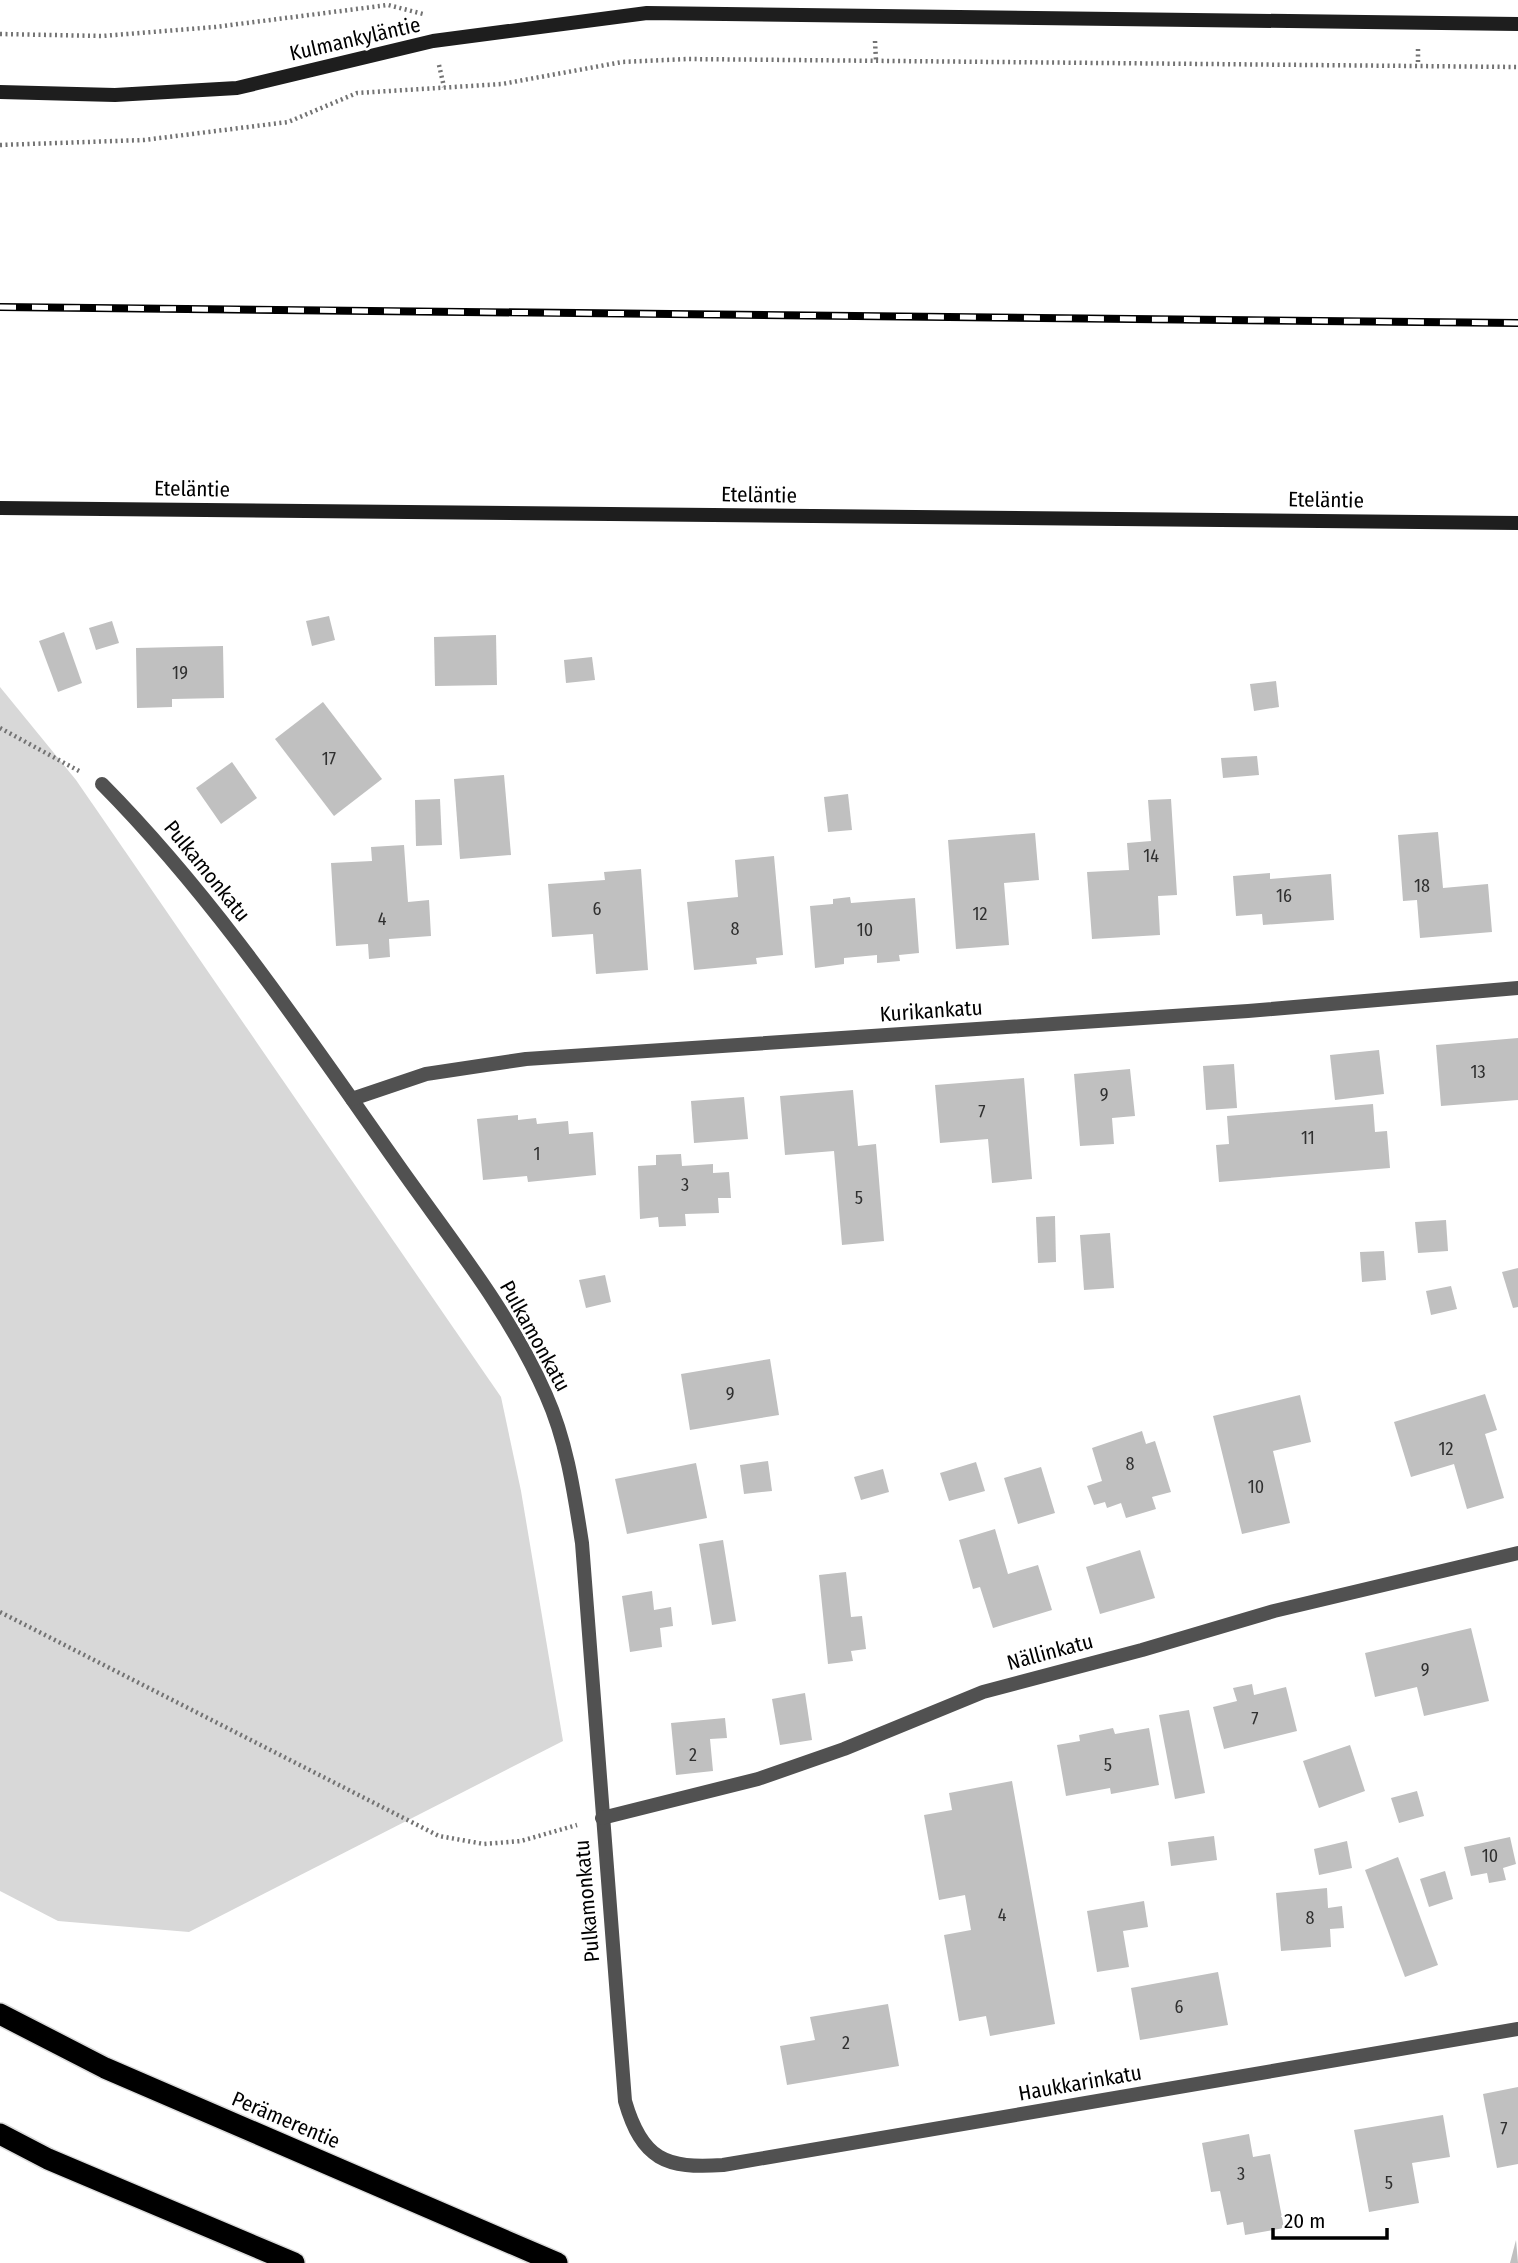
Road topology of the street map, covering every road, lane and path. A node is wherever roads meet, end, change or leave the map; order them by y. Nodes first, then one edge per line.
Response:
1 (388, 2) edge
2 (1518, 24) edge
3 (0, 34) edge
4 (433, 41) junction
5 (1518, 67) edge
6 (0, 92) edge
7 (0, 145) edge
8 (0, 509) edge
9 (1518, 523) edge
10 (0, 728) edge
11 (102, 784) joint
12 (1518, 988) edge
13 (352, 1099) junction
14 (1518, 1553) edge
15 (0, 1612) edge
16 (602, 1818) junction
17 (0, 2014) edge
18 (1518, 2029) edge
19 (0, 2134) edge
20 (651, 2151) joint
21 (294, 2263) edge
22 (557, 2263) edge

1 - 3 path
1 - 4 path
2 - 4 street, Kulmankyläntie
4 - 6 street, Kulmankyläntie
5 - 7 path
8 - 9 street, Eteläntie
10 - 11 path
11 - 13 street, Pulkamonkatu
12 - 13 street, Kurikankatu
13 - 16 street, Pulkamonkatu
14 - 16 street, Nällinkatu
15 - 16 path
16 - 20 street, Pulkamonkatu
17 - 22 highway, Perämerentie
18 - 20 street, Haukkarinkatu
19 - 21 highway

